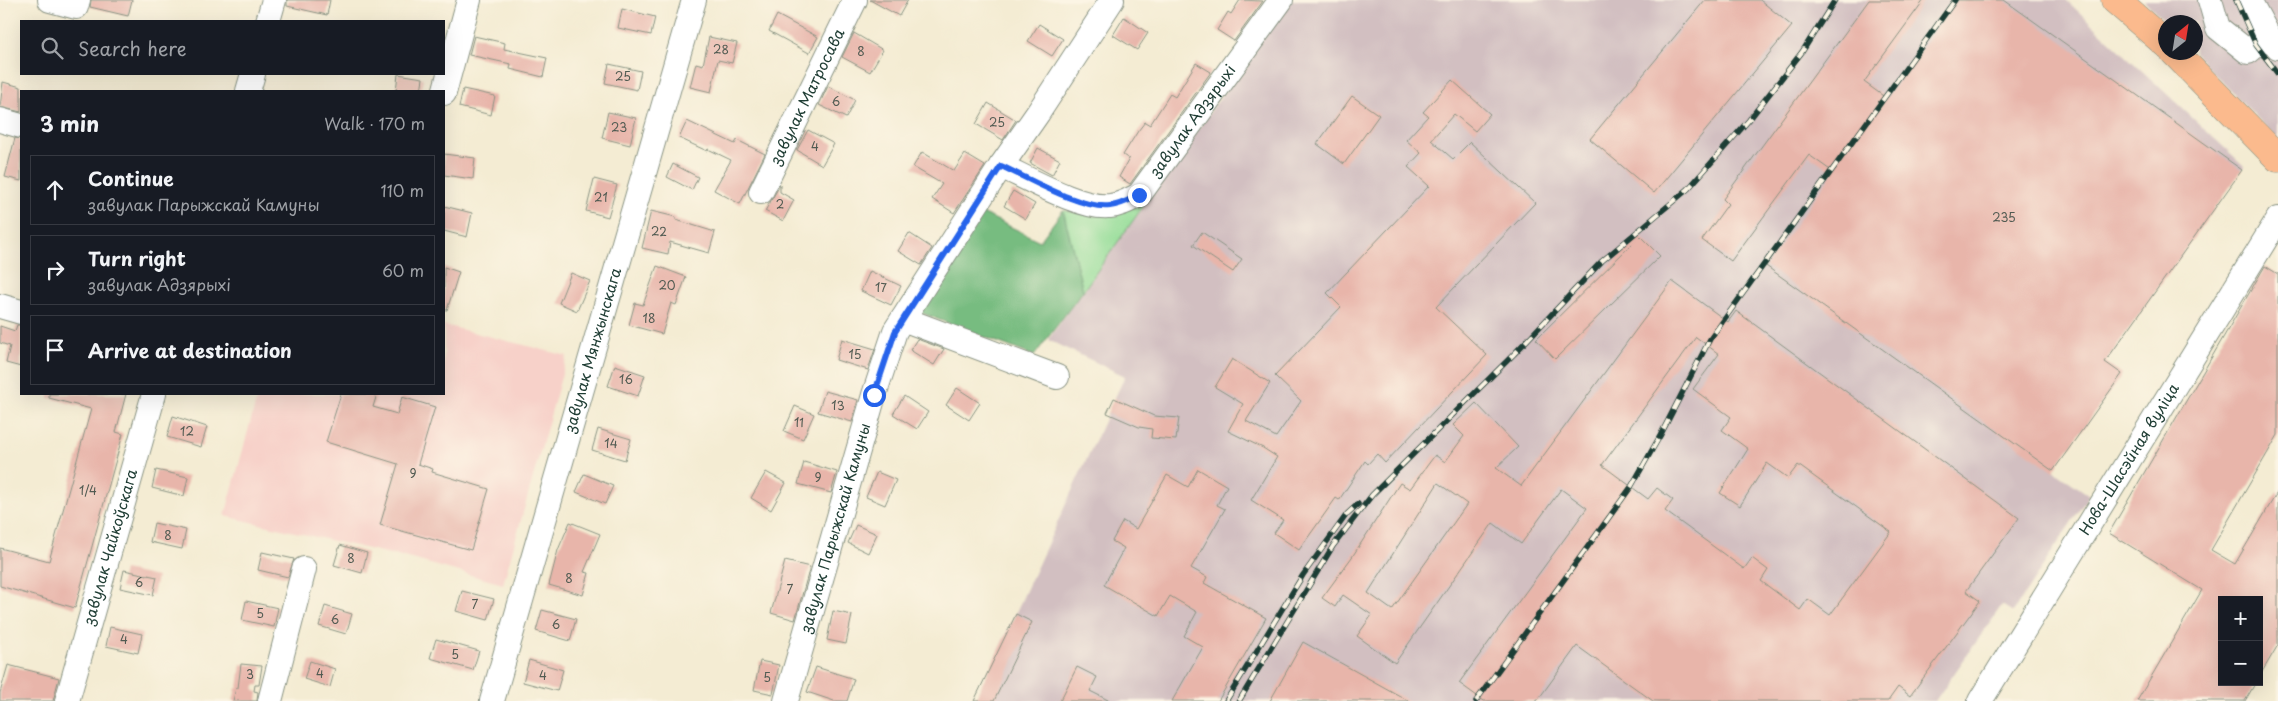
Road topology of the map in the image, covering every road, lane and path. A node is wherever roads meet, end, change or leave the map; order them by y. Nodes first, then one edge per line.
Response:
1 (50, 0) edge
2 (78, 0) edge
3 (274, 0) edge
4 (469, 0) edge
5 (694, 0) edge
6 (855, 0) edge
7 (1112, 0) edge
8 (1282, 0) edge
9 (2115, 0) edge
10 (2210, 0) edge
11 (2249, 0) edge
12 (268, 20) edge
13 (2158, 37) edge
14 (2273, 41) edge
15 (2182, 60) edge
16 (253, 75) edge
17 (248, 90) edge
18 (445, 90) edge
19 (0, 120) edge
20 (20, 126) edge
21 (2278, 158) edge
22 (1001, 166) junction
23 (761, 192) dead end
24 (2278, 219) edge
25 (0, 306) edge
26 (20, 312) edge
27 (903, 319) junction
28 (1057, 376) dead end
29 (154, 395) edge
30 (304, 570) dead end
31 (67, 701) edge
32 (270, 701) edge
33 (492, 701) edge
34 (786, 701) edge
35 (1980, 701) edge

1 - 2 street
3 - 12 street
4 - 18 street
5 - 33 street, завулак Мянжынскага
6 - 23 street, завулак Матросава
7 - 22 street, завулак Парыжскай Камуны
8 - 22 street, завулак Адзярыхі
9 - 13 main road
10 - 14 street
11 - 14 street
15 - 21 main road
16 - 17 street
19 - 20 street
22 - 27 street, завулак Парыжскай Камуны
24 - 35 street, Нова-Шасэйная вуліца
25 - 26 street
27 - 28 street
27 - 34 street, завулак Парыжскай Камуны
29 - 31 street, завулак Чайкоўскага
30 - 32 street

